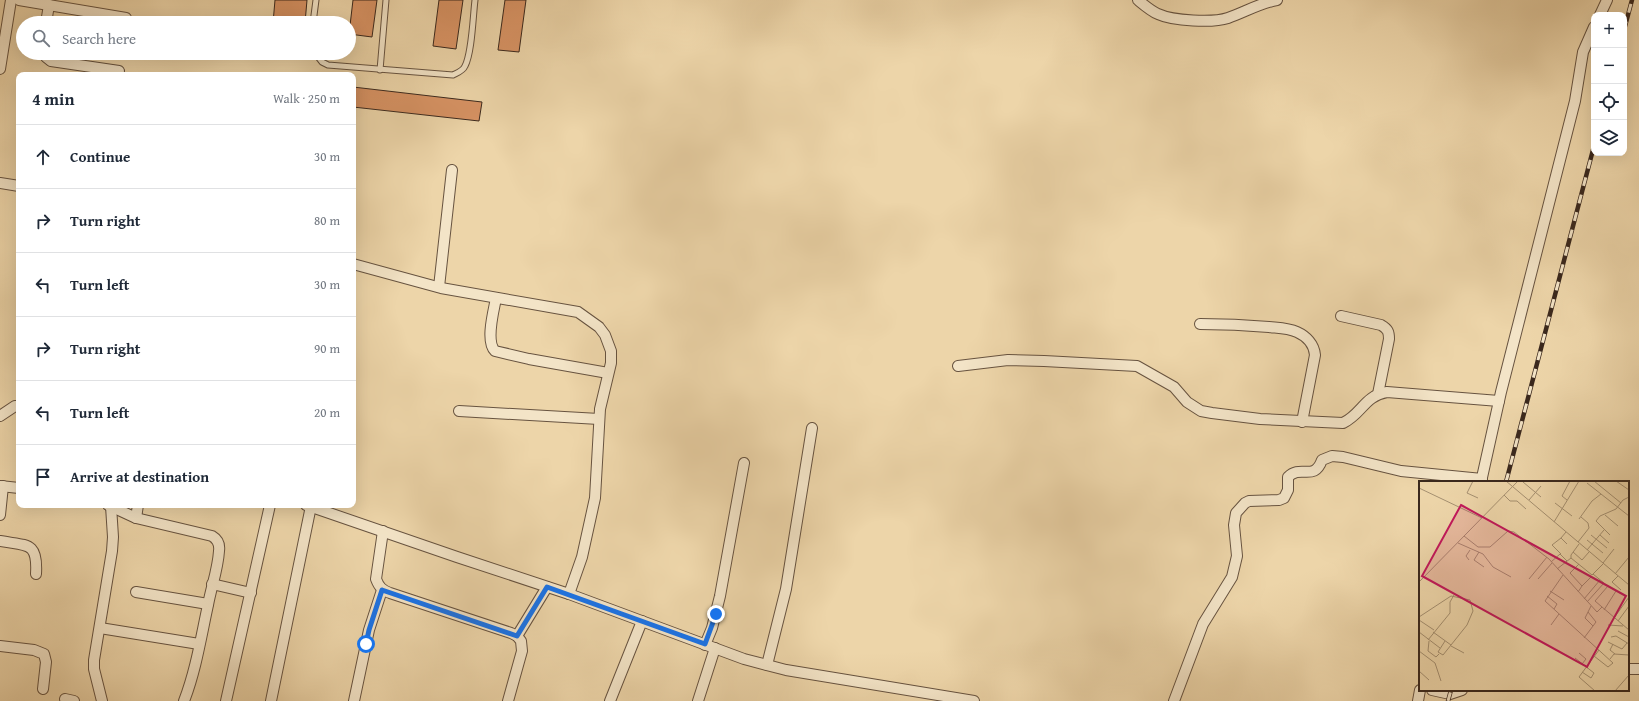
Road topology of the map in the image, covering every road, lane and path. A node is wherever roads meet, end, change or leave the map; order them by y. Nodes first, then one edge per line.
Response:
1 (11, 0) edge
2 (19, 0) edge
3 (316, 0) edge
4 (386, 0) edge
5 (475, 0) edge
6 (1138, 0) edge
7 (1277, 0) edge
8 (1608, 0) edge
9 (49, 5) junction
10 (1602, 12) edge
11 (47, 16) edge
12 (114, 16) edge
13 (315, 16) edge
14 (1591, 34) edge
15 (50, 60) edge
16 (320, 60) edge
17 (0, 69) edge
18 (380, 70) junction
19 (119, 71) dead end
20 (452, 170) dead end
21 (0, 183) edge
22 (16, 186) edge
23 (356, 265) edge
24 (439, 287) junction
25 (496, 298) junction
26 (1341, 316) dead end
27 (1200, 324) dead end
28 (958, 366) dead end
29 (608, 373) junction
30 (1378, 394) junction
31 (1499, 400) junction
32 (16, 406) dead end
33 (460, 411) dead end
34 (0, 416) edge
35 (599, 418) junction
36 (1302, 422) junction
37 (812, 428) dead end
38 (744, 463) dead end
39 (1481, 480) edge
40 (2, 486) edge
41 (16, 488) edge
42 (109, 508) edge
43 (114, 508) edge
44 (138, 508) edge
45 (269, 508) edge
46 (308, 508) edge
47 (314, 508) edge
48 (0, 515) edge
49 (136, 518) junction
50 (383, 531) junction
51 (0, 541) edge
52 (36, 574) dead end
53 (212, 584) junction
54 (547, 587) junction
55 (382, 590) junction
56 (136, 592) dead end
57 (251, 593) junction
58 (569, 594) junction
59 (208, 604) junction
60 (642, 621) junction
61 (100, 628) junction
62 (517, 636) junction
63 (199, 644) junction
64 (0, 646) edge
65 (710, 646) junction
66 (767, 665) junction
67 (44, 689) dead end
68 (1420, 691) edge
69 (1436, 691) edge
70 (1459, 691) edge
71 (102, 701) edge
72 (184, 701) edge
73 (226, 701) edge
74 (271, 701) edge
75 (354, 701) edge
76 (508, 701) edge
77 (610, 701) edge
78 (698, 701) edge
79 (974, 701) edge
80 (1174, 701) edge
81 (1418, 701) edge

1 - 17 street
2 - 9 street
3 - 13 lane
4 - 18 lane
5 - 18 lane
6 - 7 street
8 - 10 street
9 - 11 street
9 - 12 street
14 - 31 street
15 - 19 street
16 - 18 lane
20 - 24 street
21 - 22 street
23 - 24 street
24 - 25 street
25 - 29 street
25 - 29 street
26 - 30 street
27 - 36 street
28 - 36 street
29 - 35 street
30 - 31 street
30 - 36 street
31 - 39 street
32 - 34 street
33 - 35 street
35 - 58 street
37 - 66 street
38 - 65 street
39 - 80 street
40 - 41 street
40 - 48 street
42 - 61 street
43 - 49 street
44 - 49 street
45 - 57 street
46 - 74 street
47 - 50 street
49 - 53 street
50 - 54 street
50 - 55 street
51 - 52 street
53 - 57 street
53 - 59 street
54 - 58 street
54 - 62 street
55 - 62 street
55 - 75 street
56 - 59 street
57 - 73 street
58 - 60 street
59 - 63 street
60 - 65 street
60 - 77 street
61 - 63 street
61 - 71 street
62 - 76 street
63 - 72 street
64 - 67 street
65 - 66 street
65 - 78 street
66 - 79 street
68 - 81 street
69 - 70 street

